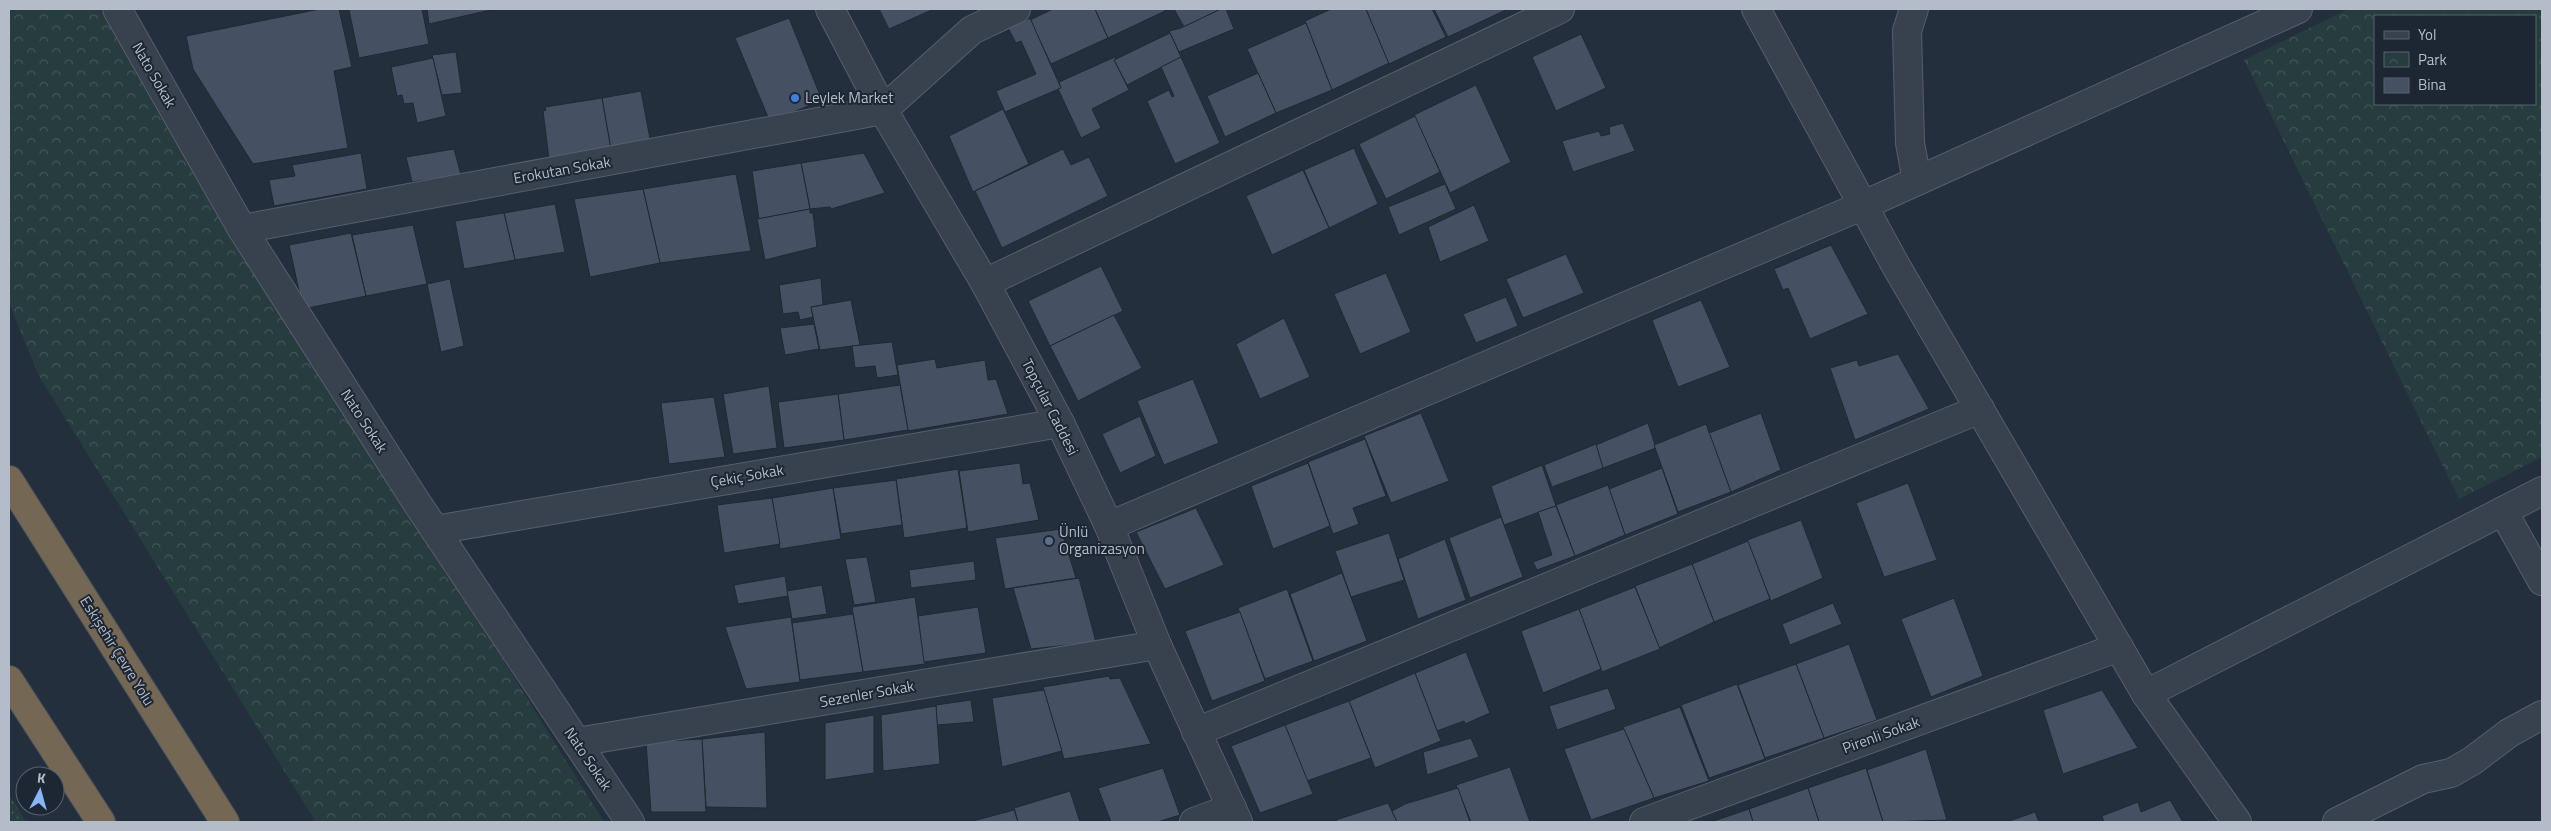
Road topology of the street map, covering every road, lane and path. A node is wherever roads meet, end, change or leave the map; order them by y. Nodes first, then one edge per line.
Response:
1 (117, 9) edge
2 (830, 9) edge
3 (1016, 9) edge
4 (1756, 9) edge
5 (1914, 9) edge
6 (2298, 9) edge
7 (1554, 10) edge
8 (883, 110) junction
9 (1917, 182) junction
10 (1864, 205) junction
11 (242, 229) junction
12 (985, 283) junction
13 (1980, 410) junction
14 (1060, 423) junction
15 (9, 480) edge
16 (2542, 491) edge
17 (2503, 511) junction
18 (1109, 526) junction
19 (435, 530) junction
20 (2542, 581) edge
21 (1157, 645) junction
22 (2119, 647) junction
23 (9, 680) edge
24 (2146, 694) junction
25 (2542, 715) edge
26 (1196, 732) junction
27 (577, 742) junction
28 (1235, 815) edge
29 (101, 822) edge
30 (225, 822) edge
31 (630, 822) edge
32 (1194, 822) edge
33 (1644, 822) edge
34 (2237, 822) edge
35 (2336, 822) edge

1 - 11 street, Nato Sokak
2 - 8 street, Topçular Caddesi
3 - 8 street
4 - 10 street
5 - 9 street
6 - 9 street
7 - 12 street
8 - 11 street, Erokutan Sokak
8 - 12 street, Topçular Caddesi
9 - 10 street
10 - 13 street
10 - 18 street
11 - 19 street, Nato Sokak
12 - 14 street, Topçular Caddesi
13 - 22 street
13 - 26 street
14 - 18 street, Topçular Caddesi
14 - 19 street, Çekiç Sokak
15 - 30 highway, Eskişehir Çevre Yolu
16 - 17 street
17 - 20 street
17 - 24 street
18 - 21 street, Topçular Caddesi
19 - 27 street, Nato Sokak
21 - 26 street, Topçular Caddesi
21 - 27 street, Sezenler Sokak
22 - 24 street
22 - 33 street, Pirenli Sokak
23 - 29 highway
24 - 34 street
25 - 35 street
26 - 28 street, Topçular Caddesi
27 - 31 street, Nato Sokak
28 - 32 street

